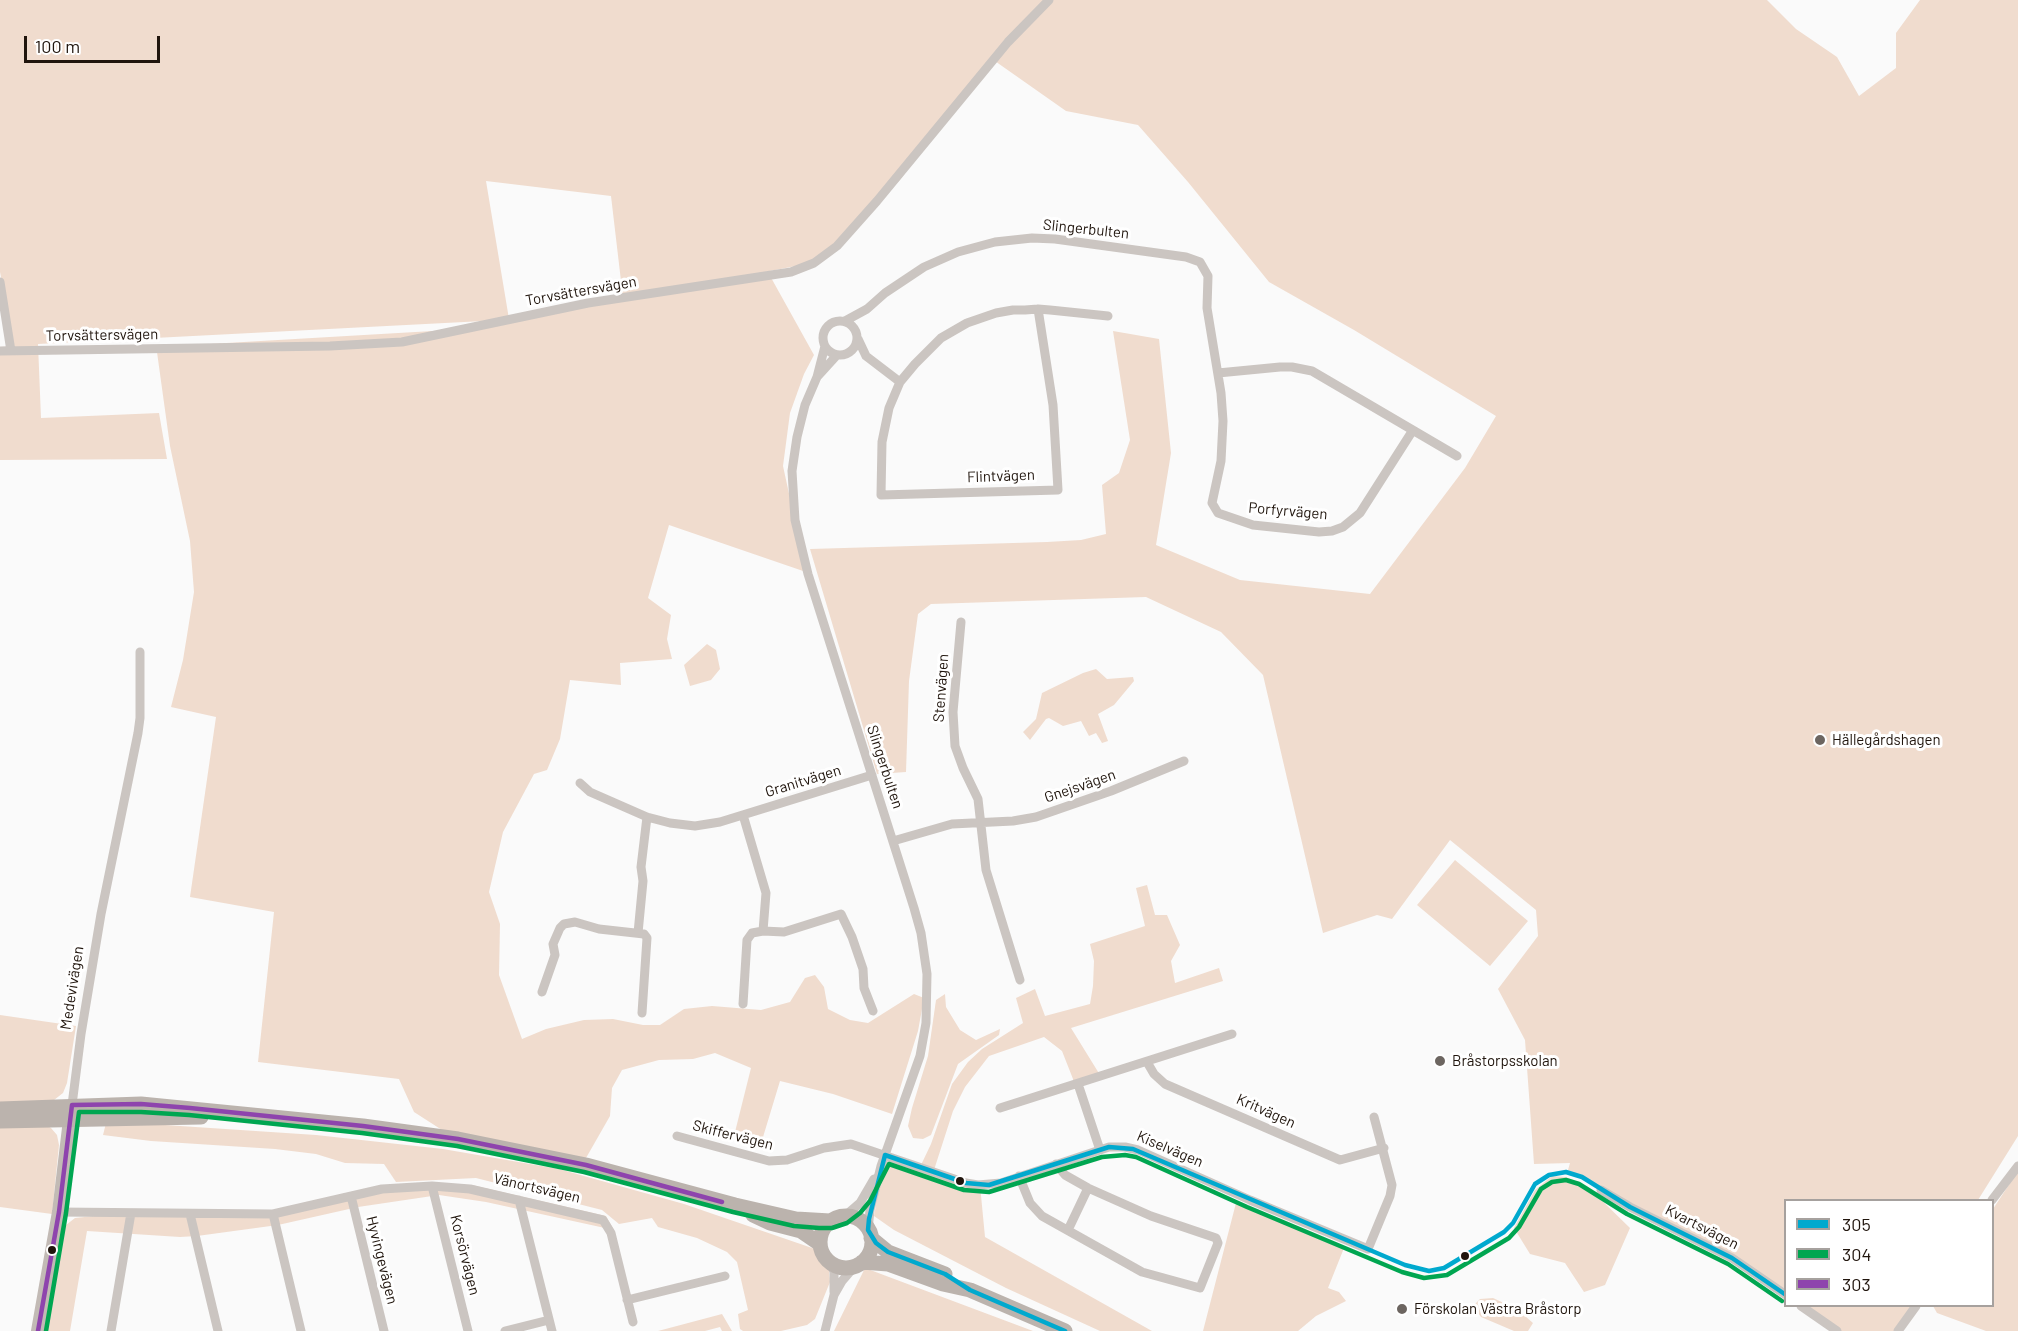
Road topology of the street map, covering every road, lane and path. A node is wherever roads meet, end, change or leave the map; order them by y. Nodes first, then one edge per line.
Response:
1 (1049, 0) edge
2 (1176, 255) joint
3 (0, 282) edge
4 (867, 309) junction
5 (1038, 309) junction
6 (1108, 316) dead end
7 (845, 321) junction
8 (857, 335) junction
9 (825, 346) junction
10 (0, 351) edge
11 (11, 351) junction
12 (848, 353) junction
13 (837, 355) junction
14 (866, 356) junction
15 (1218, 373) junction
16 (817, 376) junction
17 (900, 382) junction
18 (1413, 430) junction
19 (1457, 456) dead end
20 (961, 622) dead end
21 (140, 652) dead end
22 (1184, 760) dead end
23 (872, 775) junction
24 (580, 783) dead end
25 (743, 815) junction
26 (647, 817) junction
27 (981, 822) junction
28 (893, 841) junction
29 (763, 931) junction
30 (638, 933) junction
31 (1020, 980) dead end
32 (542, 992) dead end
33 (743, 1004) dead end
34 (873, 1011) dead end
35 (642, 1013) dead end
36 (1232, 1034) dead end
37 (1147, 1062) junction
38 (1077, 1084) junction
39 (0, 1108) edge
40 (1000, 1108) dead end
41 (71, 1112) junction
42 (1374, 1118) dead end
43 (0, 1121) edge
44 (677, 1136) dead end
45 (1384, 1148) junction
46 (1100, 1150) junction
47 (885, 1155) junction
48 (1056, 1164) junction
49 (881, 1166) junction
50 (2018, 1166) edge
51 (1019, 1176) junction
52 (432, 1186) junction
53 (1088, 1188) junction
54 (1601, 1190) dead end
55 (351, 1196) junction
56 (1993, 1199) edge
57 (519, 1200) junction
58 (735, 1205) junction
59 (59, 1212) junction
60 (131, 1213) junction
61 (190, 1214) junction
62 (273, 1214) junction
63 (845, 1216) junction
64 (830, 1221) junction
65 (1068, 1230) junction
66 (870, 1234) junction
67 (820, 1244) junction
68 (831, 1264) junction
69 (858, 1264) junction
70 (725, 1276) dead end
71 (970, 1290) junction
72 (1784, 1294) edge
73 (834, 1295) junction
74 (627, 1300) junction
75 (1804, 1307) edge
76 (1915, 1307) edge
77 (549, 1320) junction
78 (633, 1322) dead end
79 (39, 1331) edge
80 (111, 1331) edge
81 (218, 1331) edge
82 (302, 1331) edge
83 (384, 1331) edge
84 (468, 1331) edge
85 (505, 1331) edge
86 (552, 1331) edge
87 (825, 1331) edge
88 (1065, 1331) edge
89 (1837, 1331) edge
90 (1898, 1331) edge

1 - 11 street, Torvsättersvägen
2 - 4 street, Slingerbulten
2 - 15 street, Porfyrvägen
3 - 11 street
4 - 7 street, Slingerbulten
4 - 8 street, Slingerbulten
5 - 6 street, Flintvägen
5 - 17 street, Flintvägen
5 - 17 street, Flintvägen
7 - 8 street
7 - 9 street
8 - 12 street
8 - 14 street
9 - 13 street
9 - 16 street, Slingerbulten
10 - 11 street, Torvsättersvägen
12 - 13 street
12 - 14 street
13 - 16 street, Slingerbulten
14 - 17 street
15 - 18 street
15 - 18 street, Porfyrvägen
16 - 23 street, Slingerbulten
18 - 19 street
20 - 27 street, Stenvägen
21 - 41 street, Medevivägen
22 - 27 street, Gnejsvägen
23 - 25 street, Granitvägen
23 - 28 street, Slingerbulten
24 - 26 street, Granitvägen
25 - 26 street, Granitvägen
25 - 29 street
26 - 30 street
27 - 28 street, Gnejsvägen
27 - 31 street
28 - 47 street, Slingerbulten
29 - 33 street
29 - 34 street
30 - 32 street
30 - 35 street
36 - 37 street
37 - 38 street
37 - 45 street, Kritvägen
38 - 40 street
38 - 46 street
39 - 41 main road
41 - 43 main road
41 - 58 main road
41 - 59 street, Medevivägen
42 - 45 street
44 - 47 street, Skiffervägen
45 - 46 street, Kiselvägen
46 - 48 street, Kiselvägen
47 - 49 street, Slingerbulten
47 - 51 street, Kiselvägen
48 - 51 street, Kiselvägen
48 - 53 street
49 - 63 street, Slingerbulten
49 - 66 street, Slingerbulten
50 - 56 street
51 - 65 street
52 - 55 street, Vänortsvägen
52 - 57 street, Vänortsvägen
52 - 84 street, Korsörvägen
53 - 65 street
53 - 65 street
54 - 72 street, Kvartsvägen
55 - 62 street, Vänortsvägen
55 - 83 street, Hyvingevägen
57 - 74 street, Vänortsvägen
57 - 77 street
58 - 64 main road
58 - 67 main road
59 - 60 street, Vänortsvägen
59 - 79 street, Medevivägen
60 - 61 street, Vänortsvägen
60 - 80 street
61 - 62 street, Vänortsvägen
61 - 81 street
62 - 82 street
63 - 64 main road
63 - 66 main road
64 - 67 main road
66 - 69 main road
66 - 71 main road
67 - 68 main road
68 - 69 main road
68 - 73 street
69 - 71 main road
69 - 73 street
70 - 74 street
71 - 88 main road
73 - 87 street
74 - 78 street, Vänortsvägen
75 - 89 street
76 - 90 street
77 - 85 street
77 - 86 street

